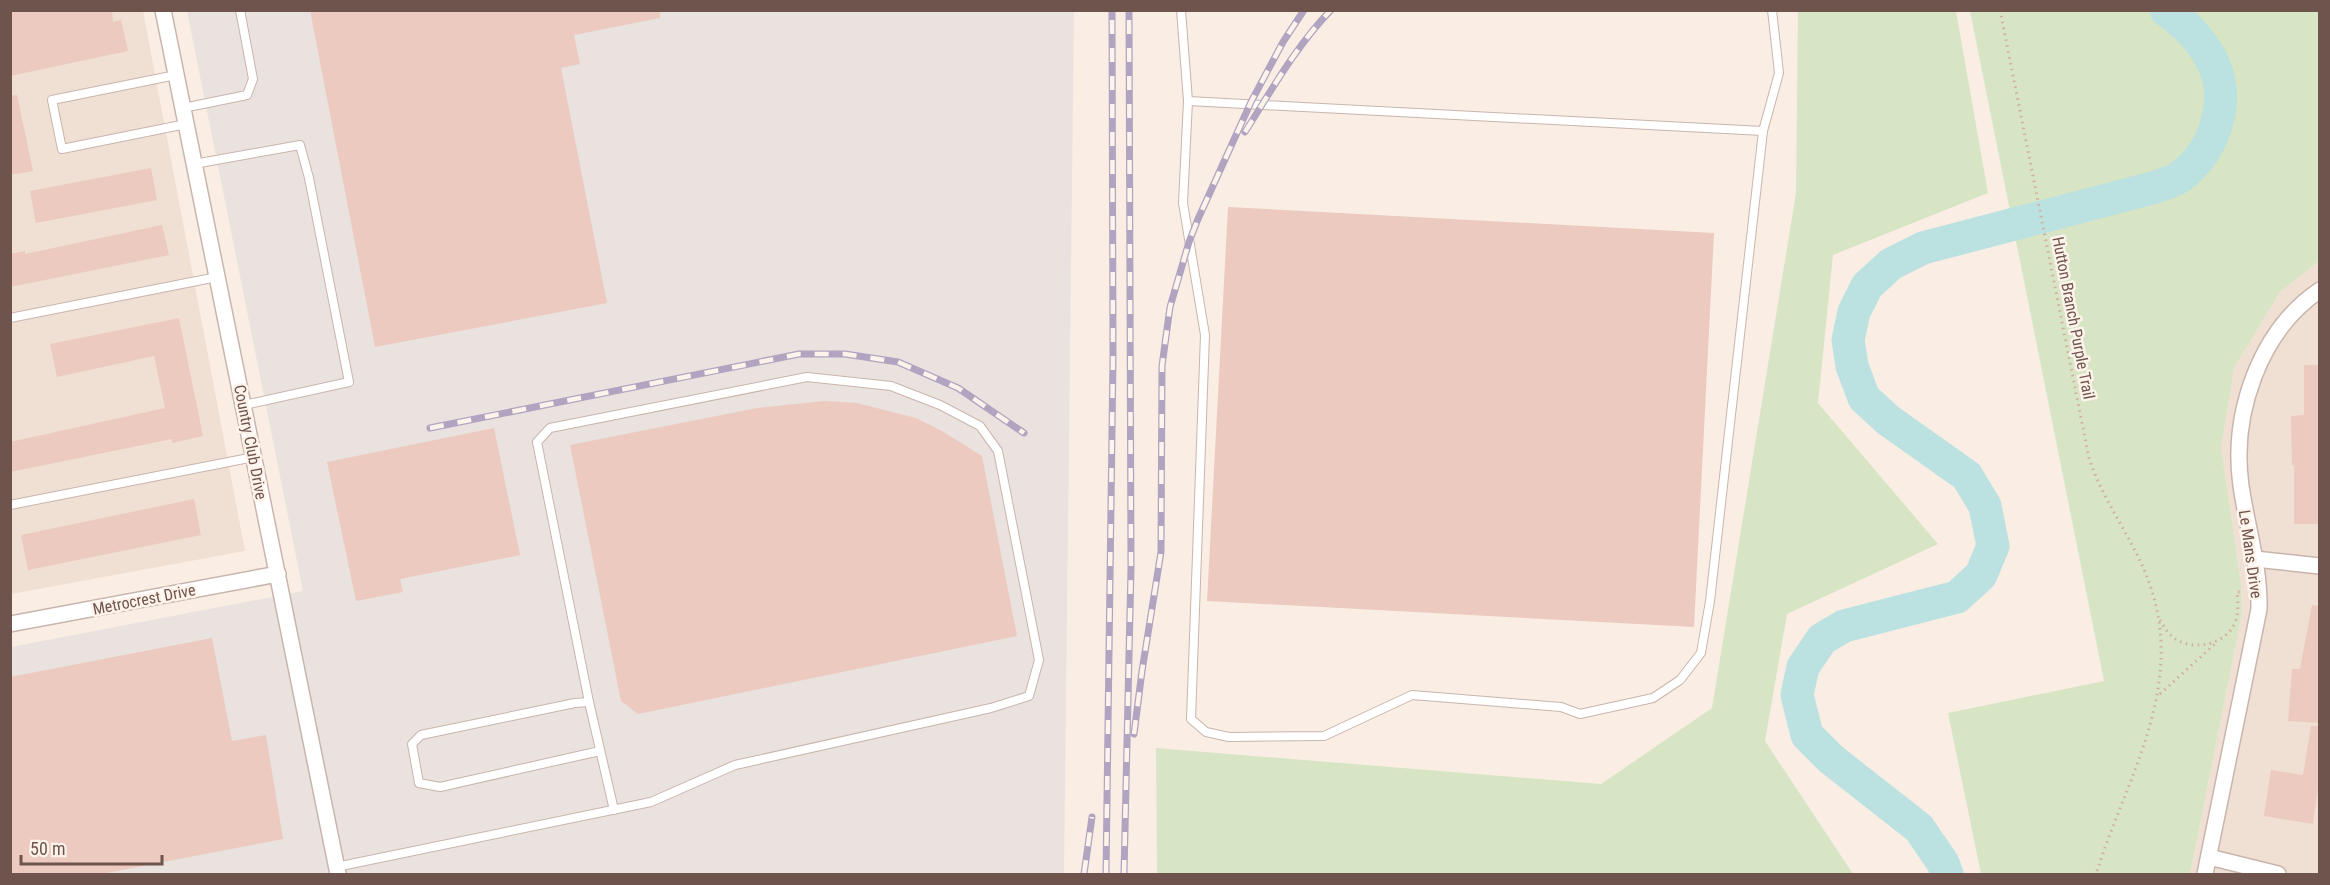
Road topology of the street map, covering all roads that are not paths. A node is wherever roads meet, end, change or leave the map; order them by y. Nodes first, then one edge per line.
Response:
1 (163, 10) edge
2 (240, 10) edge
3 (1181, 10) edge
4 (1772, 10) edge
5 (176, 75) junction
6 (1188, 101) junction
7 (183, 108) junction
8 (186, 124) junction
9 (1764, 131) junction
10 (194, 164) junction
11 (218, 277) junction
12 (2319, 290) edge
13 (10, 318) edge
14 (244, 405) junction
15 (254, 457) junction
16 (10, 505) edge
17 (2255, 559) junction
18 (2319, 566) edge
19 (278, 574) junction
20 (10, 624) edge
21 (589, 702) junction
22 (600, 751) junction
23 (614, 810) junction
24 (2209, 857) junction
25 (337, 871) edge
26 (2205, 874) edge
27 (2278, 874) edge

1 - 5 street, Country Club Drive
2 - 7 lane
3 - 6 lane
4 - 9 lane
5 - 7 street, Country Club Drive
5 - 8 lane
6 - 9 lane
6 - 9 lane
7 - 8 street, Country Club Drive
8 - 10 street, Country Club Drive
10 - 11 street, Country Club Drive
10 - 14 lane
11 - 13 lane
11 - 14 street, Country Club Drive
12 - 17 street, Le Mans Drive
14 - 15 street, Country Club Drive
15 - 16 lane
15 - 19 street, Country Club Drive
17 - 18 street
17 - 24 street, Le Mans Drive
19 - 20 street, Metrocrest Drive
19 - 25 street, Country Club Drive
21 - 22 lane
21 - 22 lane
21 - 23 lane
22 - 23 lane
23 - 25 lane
24 - 26 street, Le Mans Drive
24 - 27 street

